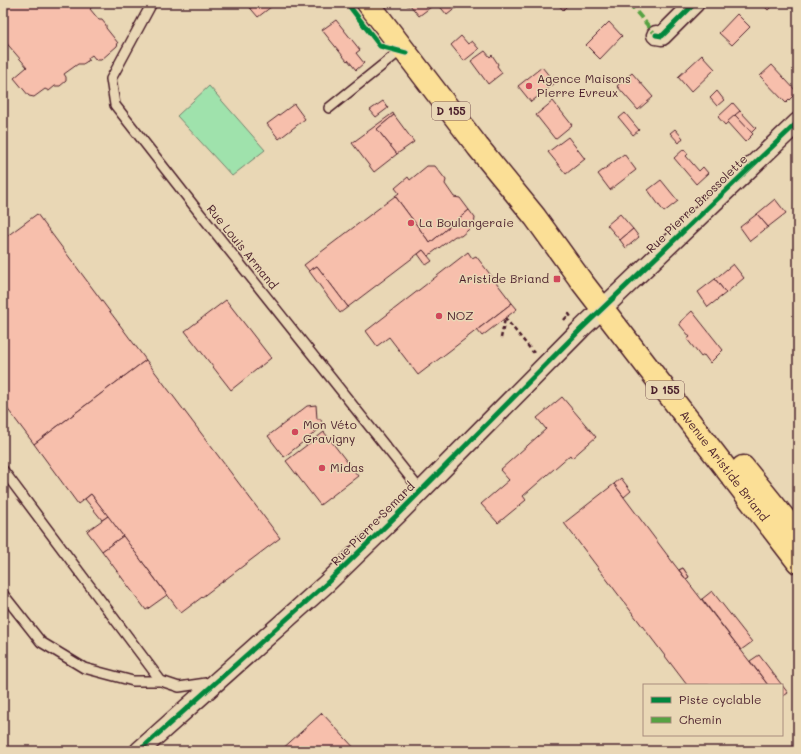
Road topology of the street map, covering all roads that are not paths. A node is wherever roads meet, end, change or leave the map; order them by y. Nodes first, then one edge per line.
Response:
1 (152, 3) edge
2 (368, 3) edge
3 (695, 3) edge
4 (656, 35) dead end
5 (406, 52) junction
6 (329, 108) dead end
7 (798, 122) edge
8 (607, 306) junction
9 (690, 412) junction
10 (3, 470) edge
11 (421, 491) junction
12 (798, 535) edge
13 (798, 562) edge
14 (3, 594) edge
15 (161, 681) junction
16 (216, 682) junction
17 (139, 751) edge

1 - 11 lane, Rue Louis Armand
2 - 5 main road, Avenue Aristide Briand / D 155
3 - 4 street
5 - 6 lane
5 - 8 main road, Avenue Aristide Briand / D 155
7 - 8 street, Rue Pierre Brossolette
8 - 9 main road, Avenue Aristide Briand / D 155
8 - 11 street, Rue Pierre Semard
9 - 12 main road, Avenue Aristide Briand / D 155
9 - 13 main road, Avenue Aristide Briand / D 155
10 - 15 lane
11 - 16 street, Rue Pierre Semard
14 - 15 lane
15 - 16 lane
16 - 17 street, Rue Pierre Semard

